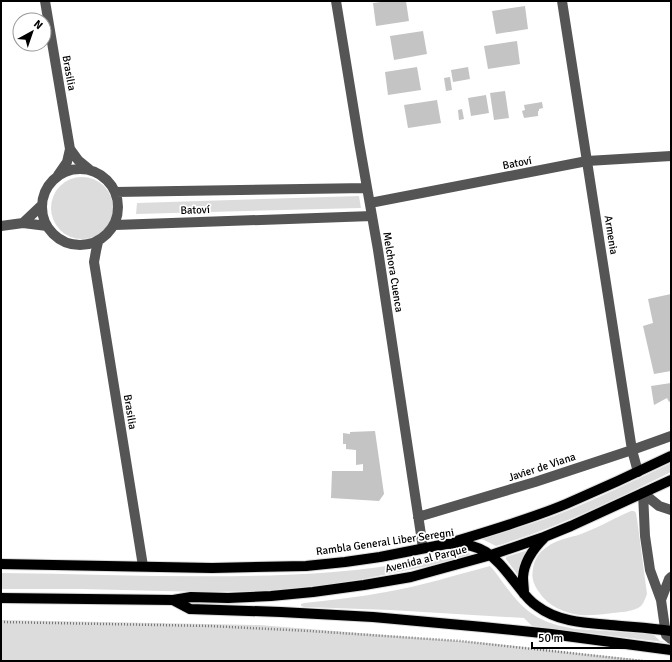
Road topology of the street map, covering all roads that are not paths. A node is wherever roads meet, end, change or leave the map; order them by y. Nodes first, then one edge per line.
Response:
1 (45, 1) edge
2 (336, 1) edge
3 (562, 1) edge
4 (70, 149) junction
5 (671, 156) edge
6 (587, 161) junction
7 (89, 169) junction
8 (58, 175) junction
9 (367, 188) junction
10 (116, 192) junction
11 (370, 203) junction
12 (42, 205) junction
13 (372, 216) junction
14 (23, 223) junction
15 (115, 225) junction
16 (1, 226) edge
17 (47, 226) junction
18 (98, 242) junction
19 (81, 246) junction
20 (94, 262) junction
21 (671, 436) edge
22 (632, 450) junction
23 (671, 456) edge
24 (638, 472) junction
25 (671, 480) edge
26 (643, 493) junction
27 (671, 510) edge
28 (418, 516) junction
29 (544, 537) junction
30 (446, 544) junction
31 (423, 548) junction
32 (491, 555) junction
33 (1, 564) edge
34 (143, 566) junction
35 (671, 577) edge
36 (524, 594) junction
37 (1, 598) edge
38 (173, 600) junction
39 (661, 600) junction
40 (668, 630) edge
41 (671, 639) edge
42 (671, 650) edge

1 - 4 street, Brasilia
2 - 9 street, Melchora Cuenca
3 - 6 street, Armenia
4 - 7 street
4 - 8 street, Brasilia
5 - 6 street, Batoví
6 - 11 street, Batoví
6 - 22 street, Armenia
7 - 8 street
7 - 10 street
8 - 12 street
9 - 10 street, Batoví
9 - 11 street, Melchora Cuenca
10 - 15 street
11 - 13 street, Melchora Cuenca
12 - 14 street
12 - 17 street
13 - 15 street, Batoví
13 - 28 street, Melchora Cuenca
14 - 16 street
14 - 17 street
15 - 18 street
17 - 19 street
18 - 19 street
18 - 20 street, Brasilia
19 - 20 street, Brasilia
20 - 34 street, Brasilia
21 - 22 street, Javier de Viana
22 - 24 street, Armenia
22 - 28 street, Javier de Viana
23 - 24 main road, Avenida al Parque
24 - 30 main road, Avenida al Parque
25 - 26 main road, Avenida al Parque
26 - 27 street
26 - 29 main road, Avenida al Parque
26 - 39 street
28 - 31 street, Melchora Cuenca
29 - 32 main road, Avenida al Parque
29 - 36 main road
30 - 31 main road, Rambla General Liber Seregni
30 - 32 main road, Rambla General Liber Seregni
31 - 34 main road, Rambla General Liber Seregni
32 - 36 main road, Rambla General Liber Seregni
32 - 38 main road, Avenida al Parque
33 - 34 main road, Rambla General Liber Seregni
35 - 39 street
36 - 40 main road, Rambla General Liber Seregni
37 - 38 main road
38 - 42 main road
39 - 40 street
40 - 41 street

